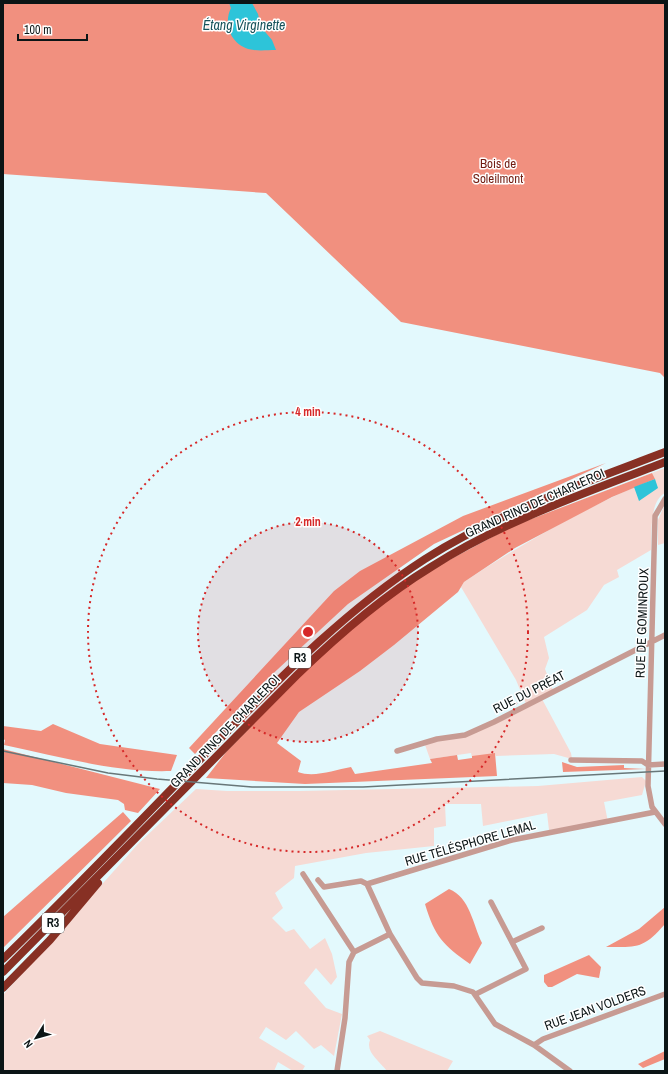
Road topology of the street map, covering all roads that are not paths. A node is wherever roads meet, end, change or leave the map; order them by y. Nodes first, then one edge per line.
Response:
1 (665, 452) edge
2 (665, 462) edge
3 (665, 499) edge
4 (665, 635) edge
5 (653, 642) junction
6 (397, 751) dead end
7 (571, 760) dead end
8 (665, 764) edge
9 (648, 765) junction
10 (655, 812) junction
11 (665, 824) edge
12 (102, 873) junction
13 (303, 874) dead end
14 (318, 880) dead end
15 (367, 884) junction
16 (490, 902) dead end
17 (542, 928) dead end
18 (390, 934) junction
19 (512, 942) junction
20 (354, 952) junction
21 (3, 959) edge
22 (3, 972) edge
23 (3, 988) edge
24 (476, 994) junction
25 (665, 994) edge
26 (534, 1045) junction
27 (337, 1071) edge
28 (569, 1071) edge

1 - 21 highway, GRAND RING DE CHARLEROI / R3
2 - 12 highway, GRAND RING DE CHARLEROI / R3
3 - 5 street, RUE DE GOMINROUX
4 - 5 street, RUE DU PRÉAT
5 - 6 street, RUE DU PRÉAT
5 - 9 street, RUE DE GOMINROUX
7 - 9 street
8 - 9 street
9 - 10 street, RUE DE GOMINROUX
10 - 11 street
10 - 15 street, RUE TÉLÉSPHORE LEMAL
12 - 22 highway, GRAND RING DE CHARLEROI / R3
12 - 23 highway
13 - 20 street
14 - 15 street, RUE TÉLÉSPHORE LEMAL
15 - 18 street
16 - 19 street
17 - 19 street
18 - 20 street
18 - 24 street
19 - 24 street
20 - 27 street
24 - 26 street
25 - 26 street, RUE JEAN VOLDERS
26 - 28 street

